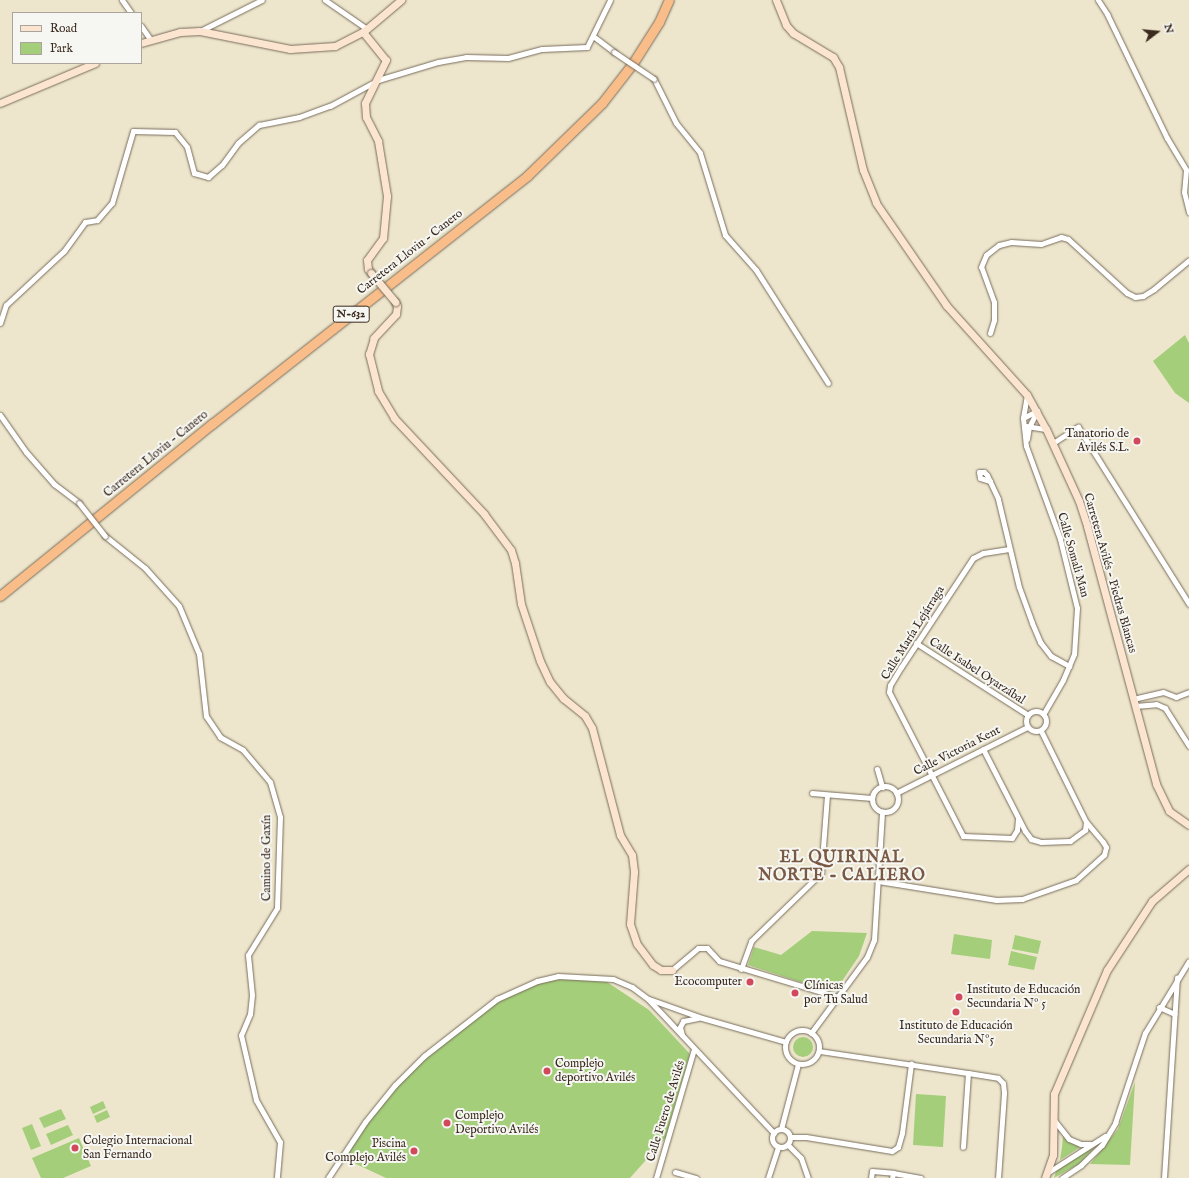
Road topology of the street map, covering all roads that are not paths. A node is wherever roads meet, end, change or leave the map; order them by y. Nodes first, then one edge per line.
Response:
1 (122, 0) edge
2 (262, 0) edge
3 (326, 0) edge
4 (401, 0) edge
5 (610, 0) edge
6 (669, 0) edge
7 (776, 0) edge
8 (1098, 0) edge
9 (131, 12) edge
10 (142, 27) edge
11 (200, 31) junction
12 (365, 31) junction
13 (592, 36) junction
14 (150, 39) junction
15 (142, 43) edge
16 (93, 64) edge
17 (378, 80) junction
18 (0, 103) edge
19 (1188, 168) edge
20 (1189, 212) edge
21 (1189, 260) edge
22 (0, 323) edge
23 (990, 333) dead end
24 (828, 383) dead end
25 (1027, 395) junction
26 (1037, 411) junction
27 (0, 415) edge
28 (1023, 418) junction
29 (1023, 425) junction
30 (1029, 427) junction
31 (1046, 429) junction
32 (1053, 443) junction
33 (1026, 446) junction
34 (990, 481) dead end
35 (1009, 549) junction
36 (0, 596) edge
37 (1189, 604) edge
38 (916, 643) junction
39 (1069, 666) junction
40 (1189, 692) edge
41 (1134, 702) junction
42 (1043, 714) junction
43 (1028, 715) junction
44 (1027, 727) junction
45 (1041, 731) junction
46 (1189, 746) edge
47 (983, 749) junction
48 (877, 769) dead end
49 (931, 775) junction
50 (882, 787) junction
51 (812, 793) dead end
52 (896, 793) junction
53 (827, 795) junction
54 (872, 798) junction
55 (882, 812) junction
56 (1018, 819) junction
57 (1086, 822) junction
58 (1189, 825) edge
59 (1189, 869) edge
60 (878, 881) junction
61 (1189, 961) edge
62 (741, 969) junction
63 (672, 970) joint
64 (1178, 976) junction
65 (838, 997) junction
66 (648, 999) junction
67 (1159, 1007) junction
68 (1175, 1014) junction
69 (702, 1018) junction
70 (811, 1033) junction
71 (682, 1036) junction
72 (786, 1042) junction
73 (694, 1049) junction
74 (819, 1050) junction
75 (798, 1064) junction
76 (911, 1064) junction
77 (968, 1073) junction
78 (1054, 1120) junction
79 (781, 1129) junction
80 (774, 1133) junction
81 (1108, 1134) junction
82 (790, 1137) junction
83 (1091, 1144) junction
84 (788, 1145) junction
85 (778, 1147) junction
86 (963, 1147) dead end
87 (675, 1172) dead end
88 (892, 1175) edge
89 (1046, 1176) edge
90 (277, 1178) edge
91 (328, 1178) edge
92 (656, 1178) edge
93 (696, 1178) edge
94 (768, 1178) edge
95 (808, 1178) edge
96 (871, 1178) edge
97 (921, 1178) edge
98 (998, 1178) edge
99 (1062, 1178) edge
100 (1164, 1178) edge

1 - 9 street
2 - 11 street
3 - 12 street
4 - 12 street
5 - 13 street
6 - 36 highway, Carretera Lloviu - Canero / N-632
7 - 25 street, Carretera Avilés - Piedras Blancas
8 - 19 street
10 - 14 street
11 - 12 street
11 - 14 street
12 - 17 street
13 - 17 street
13 - 24 street, bridge
14 - 15 street
16 - 18 street
17 - 22 street
17 - 63 street, bridge
19 - 20 street
21 - 23 street
25 - 26 street, Carretera Avilés - Piedras Blancas
25 - 28 street, Calle Somali Man
26 - 28 street
26 - 30 street, Calle Somali Man
26 - 31 street, Carretera Avilés - Piedras Blancas
27 - 90 street, Camino de Gaxín, bridge
28 - 29 street, Calle Somali Man
28 - 30 street
29 - 30 street
29 - 33 street, Calle Somali Man
30 - 31 street
30 - 33 street, Calle Somali Man
31 - 32 street, Carretera Avilés - Piedras Blancas
32 - 37 street
32 - 41 street, Carretera Avilés - Piedras Blancas
33 - 39 street, Calle Somali Man
34 - 35 street
35 - 38 street, Calle María Lejárraga
35 - 39 street
38 - 43 street, Calle Isabel Oyarzábal
38 - 49 street, Calle María Lejárraga
39 - 42 street, Calle Somali Man
40 - 41 street
41 - 46 street
41 - 58 street, Carretera Avilés - Piedras Blancas
42 - 43 street
42 - 45 street
43 - 44 street
44 - 45 street
44 - 47 street, Calle Victoria Kent
45 - 57 street
47 - 49 street, Calle Victoria Kent
47 - 56 street
48 - 50 street
49 - 52 street, Calle Victoria Kent
49 - 56 street
50 - 52 street
50 - 54 street
51 - 53 street
52 - 55 street
53 - 54 street
53 - 62 street
54 - 55 street
55 - 60 street
56 - 57 street
57 - 60 street
59 - 78 street
60 - 65 street
61 - 64 street
62 - 63 street
62 - 65 street
64 - 67 street
64 - 68 street
65 - 70 street
66 - 69 street
66 - 71 street, Calle Fuero de Avilés
66 - 91 street, Calle Fuero de Avilés
67 - 68 street
67 - 81 street
68 - 100 street
69 - 71 street
69 - 72 street
70 - 72 street
70 - 74 street
71 - 73 street, Calle Fuero de Avilés
72 - 75 street
73 - 80 street, Calle Fuero de Avilés
73 - 92 street, Calle Fuero de Avilés
74 - 75 street
74 - 76 street
75 - 79 street
76 - 77 street
76 - 82 street
77 - 86 street
77 - 98 street
78 - 83 street
78 - 89 street
79 - 80 street
79 - 82 street
80 - 85 street
81 - 83 street
81 - 99 street
82 - 84 street
83 - 89 street
84 - 85 street
84 - 95 street
85 - 94 street
87 - 93 street
88 - 96 street
88 - 97 street

